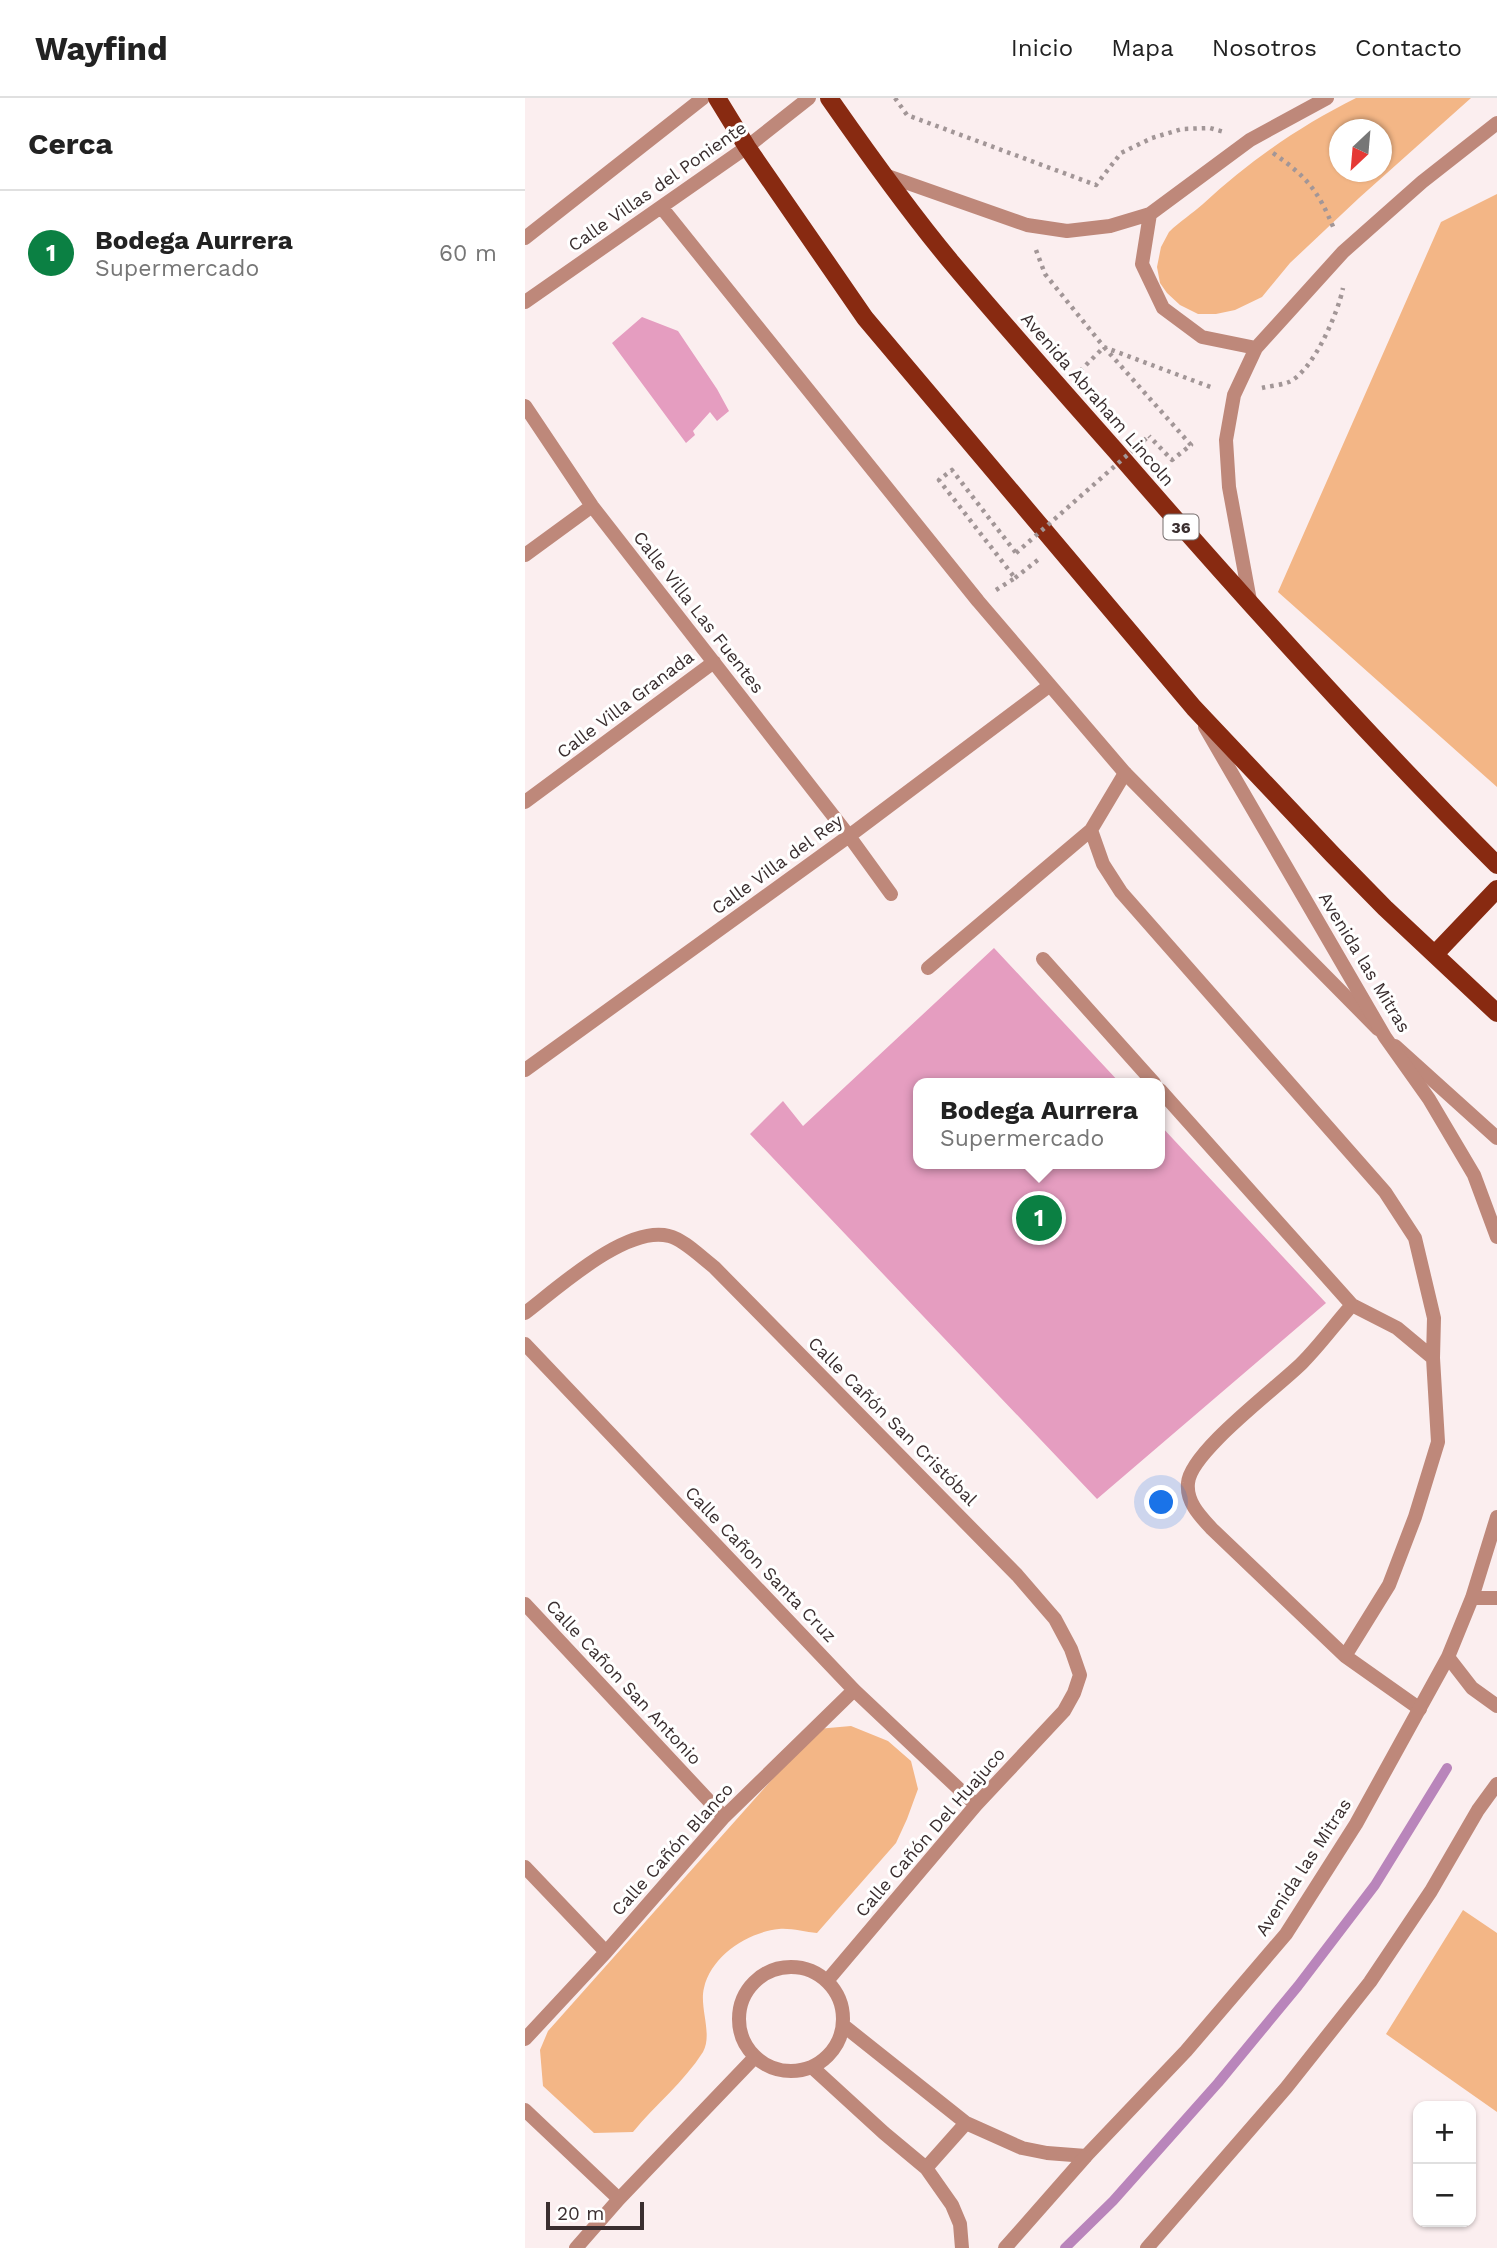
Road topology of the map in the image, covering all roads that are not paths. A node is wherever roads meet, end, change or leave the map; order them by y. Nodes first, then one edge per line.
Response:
1 (703, 98) edge
2 (717, 98) edge
3 (809, 98) edge
4 (829, 98) edge
5 (1327, 98) edge
6 (1497, 123) edge
7 (747, 147) junction
8 (882, 174) junction
9 (662, 208) junction
10 (1150, 214) junction
11 (525, 238) edge
12 (525, 302) edge
13 (1256, 348) junction
14 (525, 406) edge
15 (592, 506) junction
16 (525, 555) edge
17 (1251, 607) junction
18 (714, 662) junction
19 (1049, 686) junction
20 (1194, 708) junction
21 (1125, 774) junction
22 (525, 802) edge
23 (1091, 830) junction
24 (849, 836) junction
25 (1497, 865) edge
26 (1497, 889) edge
27 (891, 894) dead end
28 (1435, 954) junction
29 (1043, 959) dead end
30 (928, 968) dead end
31 (1497, 1013) edge
32 (1385, 1037) junction
33 (525, 1070) edge
34 (1150, 1078) edge
35 (1165, 1096) edge
36 (1497, 1138) edge
37 (1497, 1237) edge
38 (1352, 1305) junction
39 (525, 1313) edge
40 (525, 1344) edge
41 (1433, 1358) junction
42 (1497, 1517) edge
43 (1472, 1598) junction
44 (1497, 1598) edge
45 (525, 1604) edge
46 (1345, 1656) junction
47 (1448, 1657) junction
48 (854, 1690) junction
49 (1497, 1706) edge
50 (1420, 1709) junction
51 (1064, 1711) joint
52 (1497, 1784) edge
53 (976, 1805) junction
54 (724, 1817) junction
55 (525, 1867) edge
56 (606, 1952) junction
57 (827, 1980) junction
58 (844, 2026) junction
59 (525, 2039) edge
60 (755, 2057) junction
61 (813, 2067) junction
62 (525, 2110) edge
63 (965, 2123) junction
64 (1086, 2156) junction
65 (926, 2168) junction
66 (618, 2200) junction
67 (576, 2248) edge
68 (962, 2248) edge
69 (1005, 2248) edge
70 (1147, 2248) edge

1 - 11 street, Calle Villas del Poniente
2 - 7 main road
3 - 7 street, Calle Villas del Poniente
4 - 8 main road, Avenida Abraham Lincoln / 36
5 - 10 street
6 - 13 street
7 - 9 street, Calle Villas del Poniente
7 - 20 main road
8 - 10 street
8 - 17 main road, Avenida Abraham Lincoln / 36
9 - 12 street, Calle Villas del Poniente
9 - 19 street
10 - 13 street
13 - 17 street
14 - 15 street, Calle Villa Las Fuentes
15 - 16 street
15 - 18 street, Calle Villa Las Fuentes
17 - 25 main road, Avenida Abraham Lincoln / 36
18 - 22 street, Calle Villa Granada
18 - 24 street, Calle Villa Las Fuentes
19 - 21 street
19 - 24 street, Calle Villa del Rey
20 - 28 main road
20 - 32 street, Avenida las Mitras
21 - 23 street
21 - 32 street
23 - 30 street
23 - 41 street
24 - 27 street, Calle Villa Las Fuentes
24 - 33 street, Calle Villa del Rey
26 - 28 main road
28 - 31 main road
29 - 34 street
32 - 36 street
32 - 37 street, Avenida las Mitras
35 - 38 street
38 - 41 street
38 - 46 street
39 - 51 street, Calle Cañón San Cristóbal
40 - 48 street, Calle Cañon Santa Cruz
41 - 46 street
42 - 43 street, Avenida las Mitras
43 - 44 street
43 - 47 street, Avenida las Mitras
45 - 54 street, Calle Cañon San Antonio
46 - 50 street
47 - 49 street
47 - 50 street, Avenida las Mitras
48 - 53 street, Calle Cañon Santa Cruz
48 - 54 street, Calle Cañón Blanco
50 - 64 street, Avenida las Mitras
51 - 53 street, Calle Cañón Del Huajuco
52 - 70 street
53 - 57 street, Calle Cañón Del Huajuco
54 - 56 street, Calle Cañón Blanco
55 - 56 street
56 - 59 street, Calle Cañón Blanco
57 - 58 street
57 - 60 street
58 - 61 street
58 - 63 street
60 - 61 street
60 - 66 street
61 - 65 street
62 - 66 street
63 - 64 street
63 - 65 street
64 - 69 street, Avenida las Mitras
65 - 68 street
66 - 67 street

